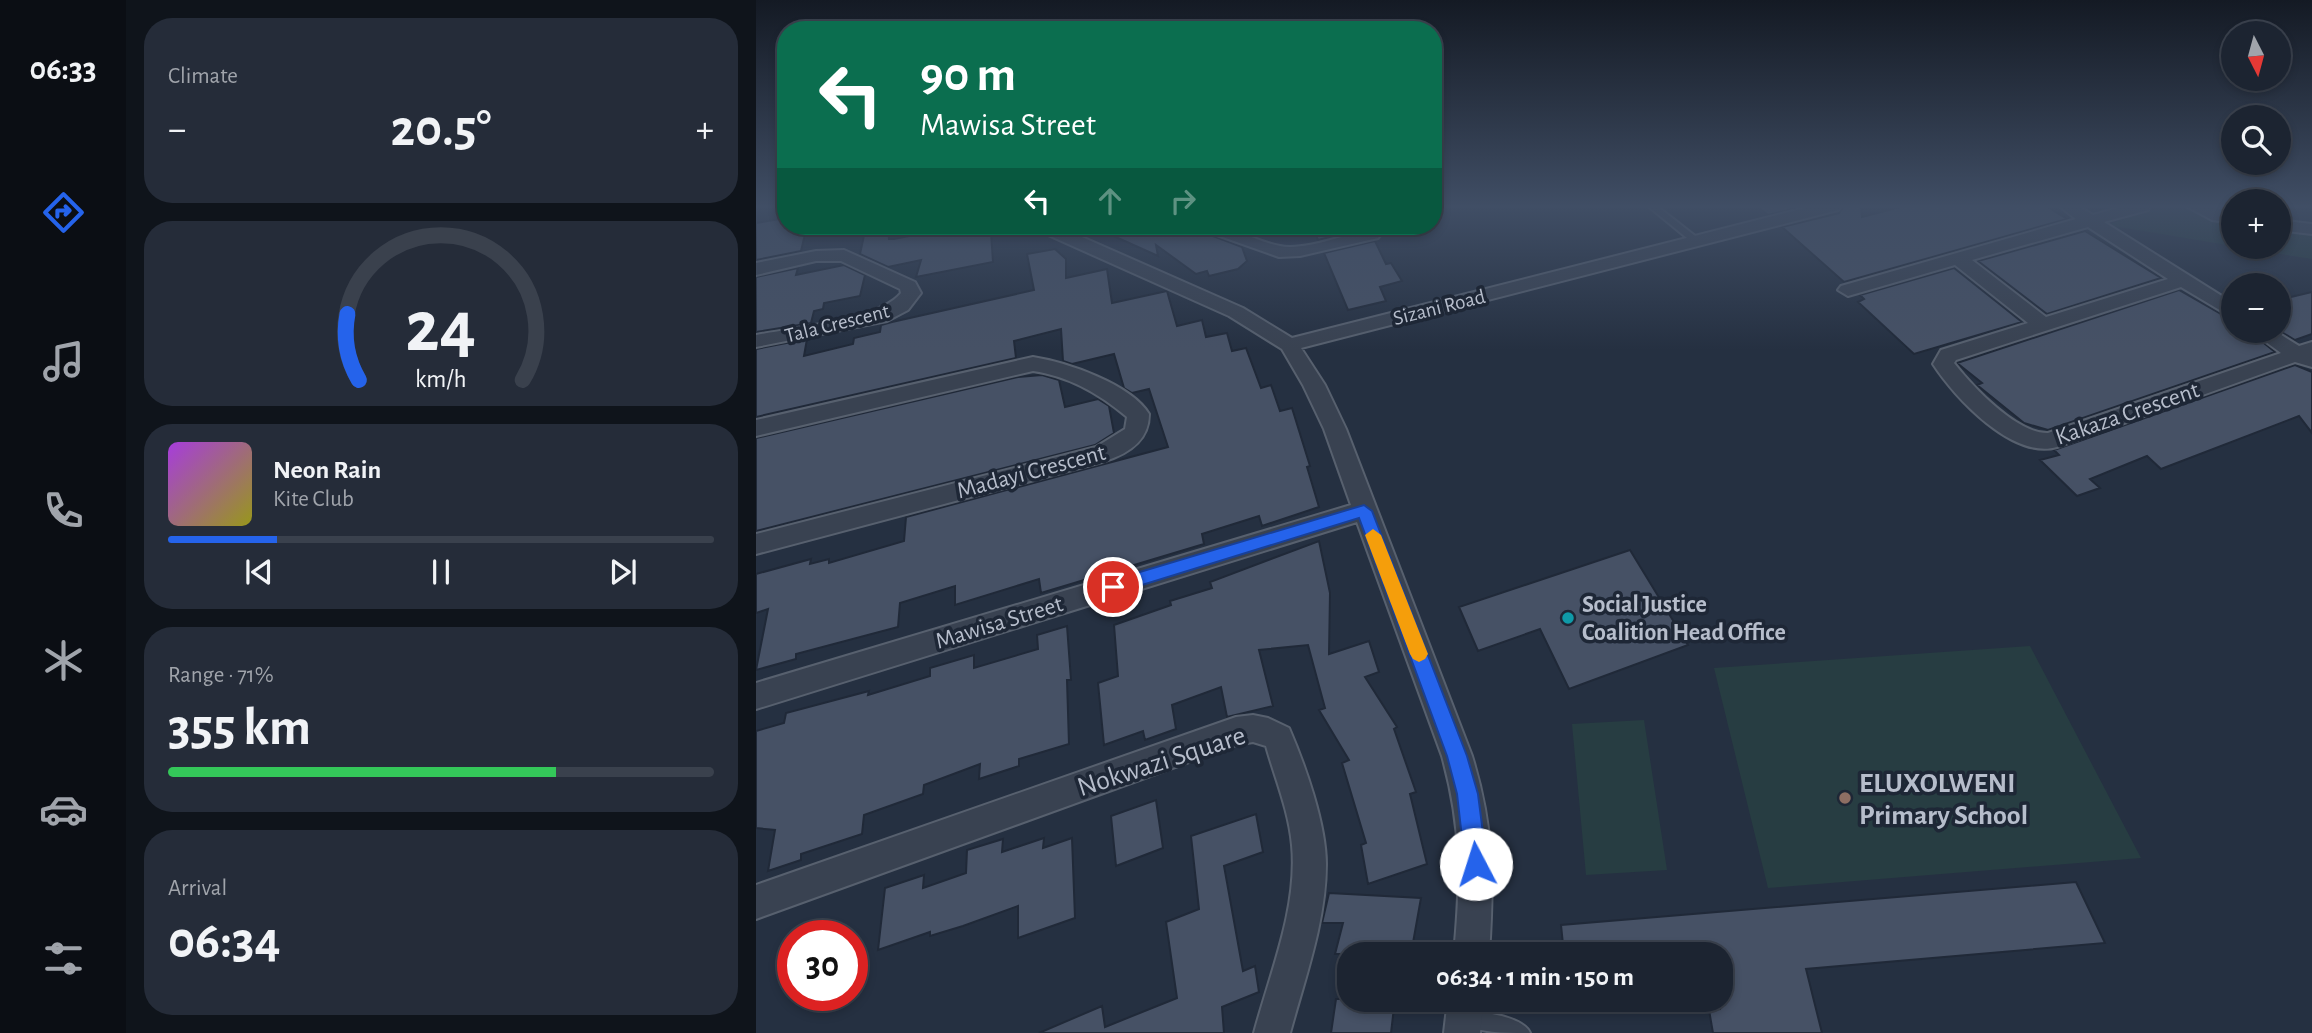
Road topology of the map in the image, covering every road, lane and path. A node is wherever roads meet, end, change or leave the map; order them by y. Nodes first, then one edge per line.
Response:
1 (1106, 254) edge
2 (1644, 254) edge
3 (1970, 254) edge
4 (2143, 254) edge
5 (1957, 258) junction
6 (756, 269) edge
7 (2183, 280) junction
8 (1848, 290) dead end
9 (2221, 305) edge
10 (2043, 325) junction
11 (756, 341) edge
12 (2283, 343) edge
13 (1289, 345) junction
14 (2307, 356) edge
15 (756, 428) edge
16 (1364, 511) junction
17 (756, 544) edge
18 (756, 696) edge
19 (756, 902) edge
20 (1472, 942) edge
21 (1464, 1017) edge
22 (1272, 1033) edge
23 (1521, 1033) edge

1 - 13 street
2 - 13 street, Sizani Road
3 - 5 street
4 - 7 street
5 - 8 street
5 - 10 street
6 - 11 street, Tala Crescent
7 - 9 street
7 - 10 street, Kakaza Crescent
10 - 14 street, Kakaza Crescent
12 - 14 street
13 - 16 street
15 - 17 street, Madayi Crescent
16 - 18 street, Mawisa Street
16 - 20 street
19 - 22 street, Nokwazi Square
21 - 23 lane

